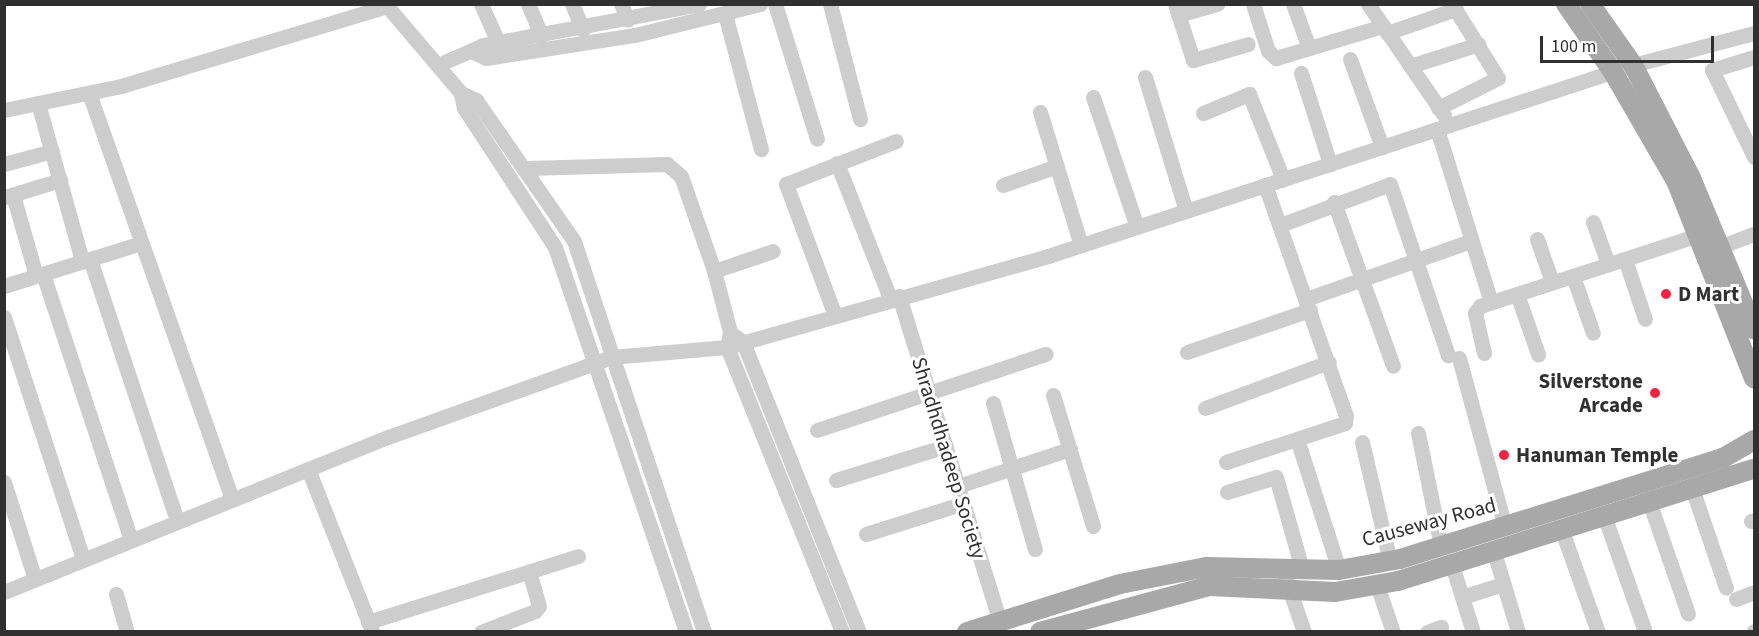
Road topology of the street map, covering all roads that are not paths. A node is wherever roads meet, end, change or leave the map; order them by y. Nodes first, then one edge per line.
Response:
1 (481, 4) edge
2 (528, 4) edge
3 (572, 4) edge
4 (621, 4) edge
5 (699, 4) edge
6 (760, 4) edge
7 (775, 4) edge
8 (830, 4) edge
9 (1217, 4) edge
10 (1253, 4) edge
11 (1368, 4) edge
12 (1566, 4) edge
13 (1590, 4) edge
14 (387, 5) edge
15 (1297, 5) edge
16 (1454, 7) edge
17 (1176, 10) edge
18 (725, 14) junction
19 (628, 20) junction
20 (1385, 29) junction
21 (583, 30) junction
22 (1755, 33) edge
23 (541, 35) junction
24 (498, 42) junction
25 (1248, 44) dead end
26 (1479, 44) junction
27 (1309, 48) junction
28 (475, 53) junction
29 (1755, 57) edge
30 (1350, 59) dead end
31 (440, 64) junction
32 (1633, 65) junction
33 (1410, 66) junction
34 (1613, 72) junction
35 (1301, 73) dead end
36 (1145, 76) dead end
37 (89, 93) junction
38 (461, 93) junction
39 (1093, 97) dead end
40 (38, 103) junction
41 (1438, 108) junction
42 (4, 110) edge
43 (1040, 112) dead end
44 (1203, 113) dead end
45 (860, 119) dead end
46 (1444, 127) junction
47 (817, 139) dead end
48 (896, 141) dead end
49 (1382, 147) junction
50 (761, 149) dead end
51 (51, 151) junction
52 (1755, 157) edge
53 (837, 163) junction
54 (4, 164) edge
55 (1330, 164) junction
56 (1057, 166) junction
57 (527, 168) junction
58 (1283, 179) junction
59 (60, 180) junction
60 (1003, 185) dead end
61 (1265, 185) junction
62 (9, 196) edge
63 (1335, 202) junction
64 (1186, 211) junction
65 (1593, 222) dead end
66 (1280, 225) junction
67 (1137, 227) junction
68 (1755, 234) edge
69 (1698, 236) junction
70 (1537, 239) dead end
71 (1471, 241) junction
72 (138, 244) junction
73 (1081, 245) junction
74 (1722, 246) junction
75 (773, 251) dead end
76 (1415, 258) junction
77 (1625, 259) junction
78 (86, 260) junction
79 (1608, 264) junction
80 (714, 271) junction
81 (40, 275) junction
82 (1573, 276) junction
83 (1361, 278) junction
84 (1552, 282) junction
85 (4, 286) edge
86 (1517, 294) junction
87 (894, 297) junction
88 (1491, 302) junction
89 (1308, 305) junction
90 (834, 313) junction
91 (4, 317) edge
92 (1645, 319) dead end
93 (1755, 329) edge
94 (1593, 333) dead end
95 (733, 340) junction
96 (1187, 352) dead end
97 (1484, 353) dead end
98 (1046, 354) dead end
99 (1538, 354) dead end
100 (611, 357) junction
101 (1329, 362) junction
102 (591, 364) junction
103 (1393, 366) dead end
104 (1755, 378) edge
105 (930, 392) junction
106 (1053, 395) dead end
107 (993, 403) dead end
108 (1205, 408) dead end
109 (817, 430) dead end
110 (1418, 433) dead end
111 (1297, 439) junction
112 (1755, 440) edge
113 (1362, 442) dead end
114 (946, 446) junction
115 (1070, 449) junction
116 (1226, 462) dead end
117 (1015, 467) junction
118 (308, 469) junction
119 (1755, 469) edge
120 (836, 480) dead end
121 (4, 482) edge
122 (958, 486) junction
123 (1693, 491) junction
124 (1227, 492) dead end
125 (232, 499) junction
126 (964, 503) junction
127 (1650, 504) junction
128 (1605, 518) junction
129 (177, 521) junction
130 (1092, 526) dead end
131 (1505, 526) junction
132 (1562, 531) junction
133 (866, 534) dead end
134 (131, 540) junction
135 (1441, 546) junction
136 (1035, 549) dead end
137 (1494, 552) junction
138 (578, 556) dead end
139 (83, 559) junction
140 (1390, 561) junction
141 (1452, 565) junction
142 (1282, 568) junction
143 (1302, 569) junction
144 (1339, 570) junction
145 (529, 571) junction
146 (35, 579) junction
147 (1503, 584) junction
148 (1371, 586) junction
149 (4, 592) edge
150 (1290, 592) junction
151 (1755, 592) edge
152 (116, 594) dead end
153 (1462, 597) junction
154 (1688, 614) dead end
155 (999, 620) junction
156 (370, 627) edge
157 (1644, 629) dead end
158 (126, 632) edge
159 (481, 632) edge
160 (686, 632) edge
161 (704, 632) edge
162 (842, 632) edge
163 (859, 632) edge
164 (967, 632) edge
165 (1040, 632) edge
166 (1304, 632) edge
167 (1383, 632) edge
168 (1393, 632) edge
169 (1473, 632) edge
170 (1518, 632) edge
171 (1598, 632) edge

1 - 24 street
2 - 23 street
3 - 21 street
4 - 19 street
5 - 19 street
6 - 18 street
7 - 47 street
8 - 45 street
9 - 17 street
10 - 27 street
11 - 20 street
12 - 34 main road
13 - 32 main road
14 - 31 street
14 - 37 street
15 - 27 street
16 - 20 street
16 - 26 street
17 - 25 street
18 - 28 street
18 - 50 street
19 - 21 street
20 - 27 street
20 - 33 street
21 - 23 street
22 - 32 street
23 - 24 street
24 - 28 street
26 - 33 street
26 - 41 street
28 - 31 street
29 - 52 street
30 - 49 street
31 - 38 street
32 - 34 street
32 - 74 main road
33 - 41 street
34 - 46 street
34 - 69 main road
35 - 55 street
36 - 64 street
37 - 40 street
37 - 72 street
38 - 57 street
38 - 102 street
39 - 67 street
40 - 42 street
40 - 51 street
41 - 46 street
43 - 56 street
44 - 58 street
46 - 49 street
46 - 71 street
48 - 53 street
49 - 55 street
51 - 54 street
51 - 59 street
53 - 87 street, Shradhdhadeep Society
53 - 90 street
55 - 58 street
56 - 60 street
56 - 73 street
57 - 80 street
57 - 100 street
58 - 61 street
59 - 62 street
59 - 78 street
61 - 64 street
61 - 66 street
62 - 81 street
63 - 66 street
63 - 76 street
63 - 83 street
64 - 67 street
65 - 79 street
66 - 89 street
67 - 73 street
68 - 74 street
69 - 77 street
69 - 104 main road
70 - 84 street
71 - 76 street
71 - 88 street
72 - 78 street
72 - 125 street
73 - 87 street
74 - 93 main road
75 - 80 street
76 - 83 street
76 - 131 street
77 - 79 street
77 - 92 street
78 - 81 street
78 - 129 street
79 - 82 street
80 - 95 street
81 - 85 street
81 - 134 street
82 - 84 street
82 - 94 street
83 - 89 street
83 - 103 street
84 - 86 street
86 - 88 street
86 - 99 street
87 - 90 street
87 - 105 street, Shradhdhadeep Society
88 - 97 street
89 - 96 street
89 - 101 street
90 - 95 street
91 - 139 street
95 - 100 street
95 - 162 street
95 - 163 street
98 - 105 street
100 - 102 street
100 - 161 street
101 - 108 street
101 - 111 street
102 - 118 street
102 - 160 street
105 - 109 street
105 - 114 street, Shradhdhadeep Society
106 - 115 street
107 - 117 street
110 - 135 street
111 - 116 street
111 - 144 street
112 - 131 main road, Causeway Road
113 - 140 street
114 - 120 street
114 - 122 street, Shradhdhadeep Society
115 - 117 street
115 - 130 street
117 - 122 street
117 - 136 street
118 - 125 street
118 - 156 street
119 - 123 main road
121 - 146 street
122 - 126 street, Shradhdhadeep Society
123 - 127 main road
123 - 151 street
124 - 143 street
125 - 129 street
126 - 133 street
126 - 155 street, Shradhdhadeep Society
127 - 128 main road
127 - 154 street
128 - 132 main road
128 - 157 street
129 - 134 street
131 - 135 main road, Causeway Road
132 - 137 main road
132 - 171 street
134 - 139 street
135 - 140 main road, Causeway Road
137 - 141 main road
137 - 147 street
138 - 145 street
139 - 146 street
140 - 144 main road, Causeway Road
141 - 148 main road
141 - 153 street
142 - 143 main road, Causeway Road
142 - 150 street
142 - 155 main road, Causeway Road
143 - 144 main road, Causeway Road
145 - 156 street
145 - 159 street
146 - 149 street
147 - 153 street
147 - 170 street
148 - 150 main road
148 - 167 street
148 - 168 street
150 - 165 main road
150 - 166 street
152 - 158 street
153 - 169 street
155 - 164 main road, Causeway Road

